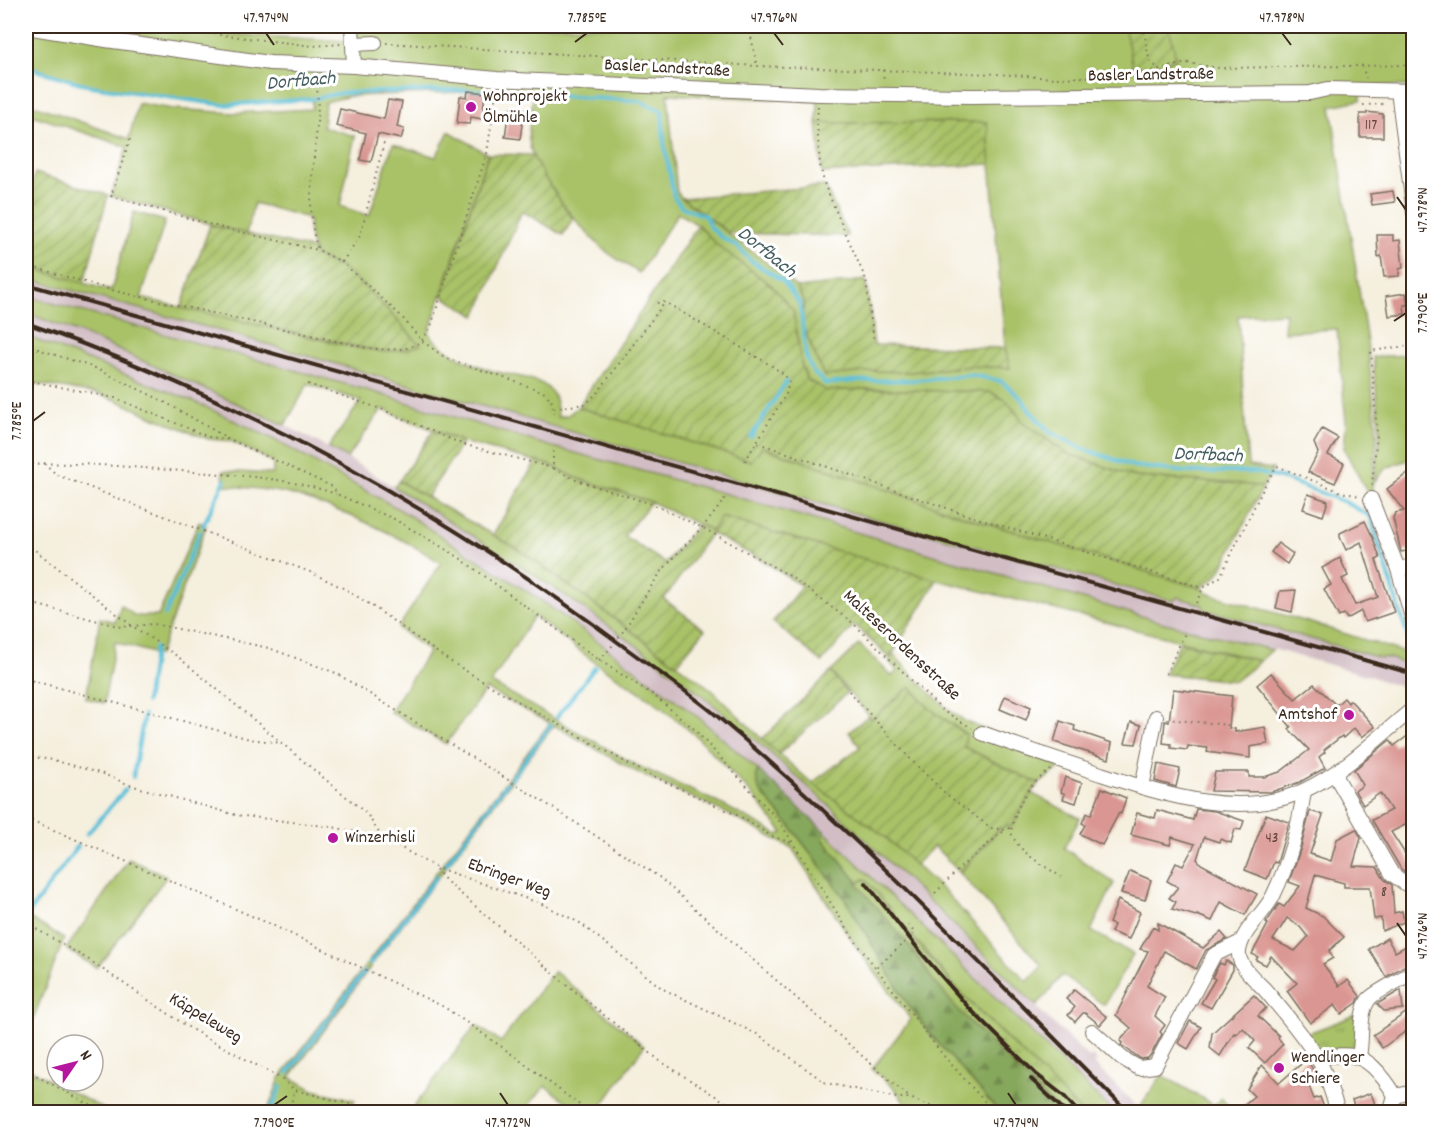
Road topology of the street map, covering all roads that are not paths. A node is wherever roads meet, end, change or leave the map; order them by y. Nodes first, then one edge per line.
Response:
1 (352, 26) edge
2 (26, 27) edge
3 (375, 42) road end
4 (353, 44) junction
5 (354, 66) junction
6 (1398, 91) junction
7 (1413, 91) edge
8 (1413, 213) edge
9 (1371, 500) road end
10 (1413, 566) edge
11 (1398, 569) junction
12 (1413, 624) edge
13 (1413, 708) edge
14 (1155, 717) road end
15 (982, 733) road end
16 (1335, 775) junction
17 (1142, 787) junction
18 (1304, 791) junction
19 (1413, 887) edge
20 (1241, 942) junction
21 (1413, 971) edge
22 (1092, 1031) dead end
23 (1359, 1056) junction
24 (1317, 1057) junction
25 (1413, 1092) edge
26 (1395, 1096) junction
27 (1338, 1113) edge
28 (1390, 1113) edge

1 - 4 street
2 - 5 street, Basler Landstraße
3 - 4 street
4 - 5 street
5 - 6 street, Basler Landstraße
6 - 7 street, Basler Landstraße
6 - 8 street
9 - 11 street
10 - 11 street
11 - 12 street
13 - 16 street
14 - 17 street
15 - 17 street
16 - 18 street
16 - 19 street
17 - 18 street
18 - 20 street
20 - 22 street
20 - 24 street
21 - 23 street
23 - 24 street
23 - 26 street
24 - 27 street
25 - 26 street
26 - 28 street

